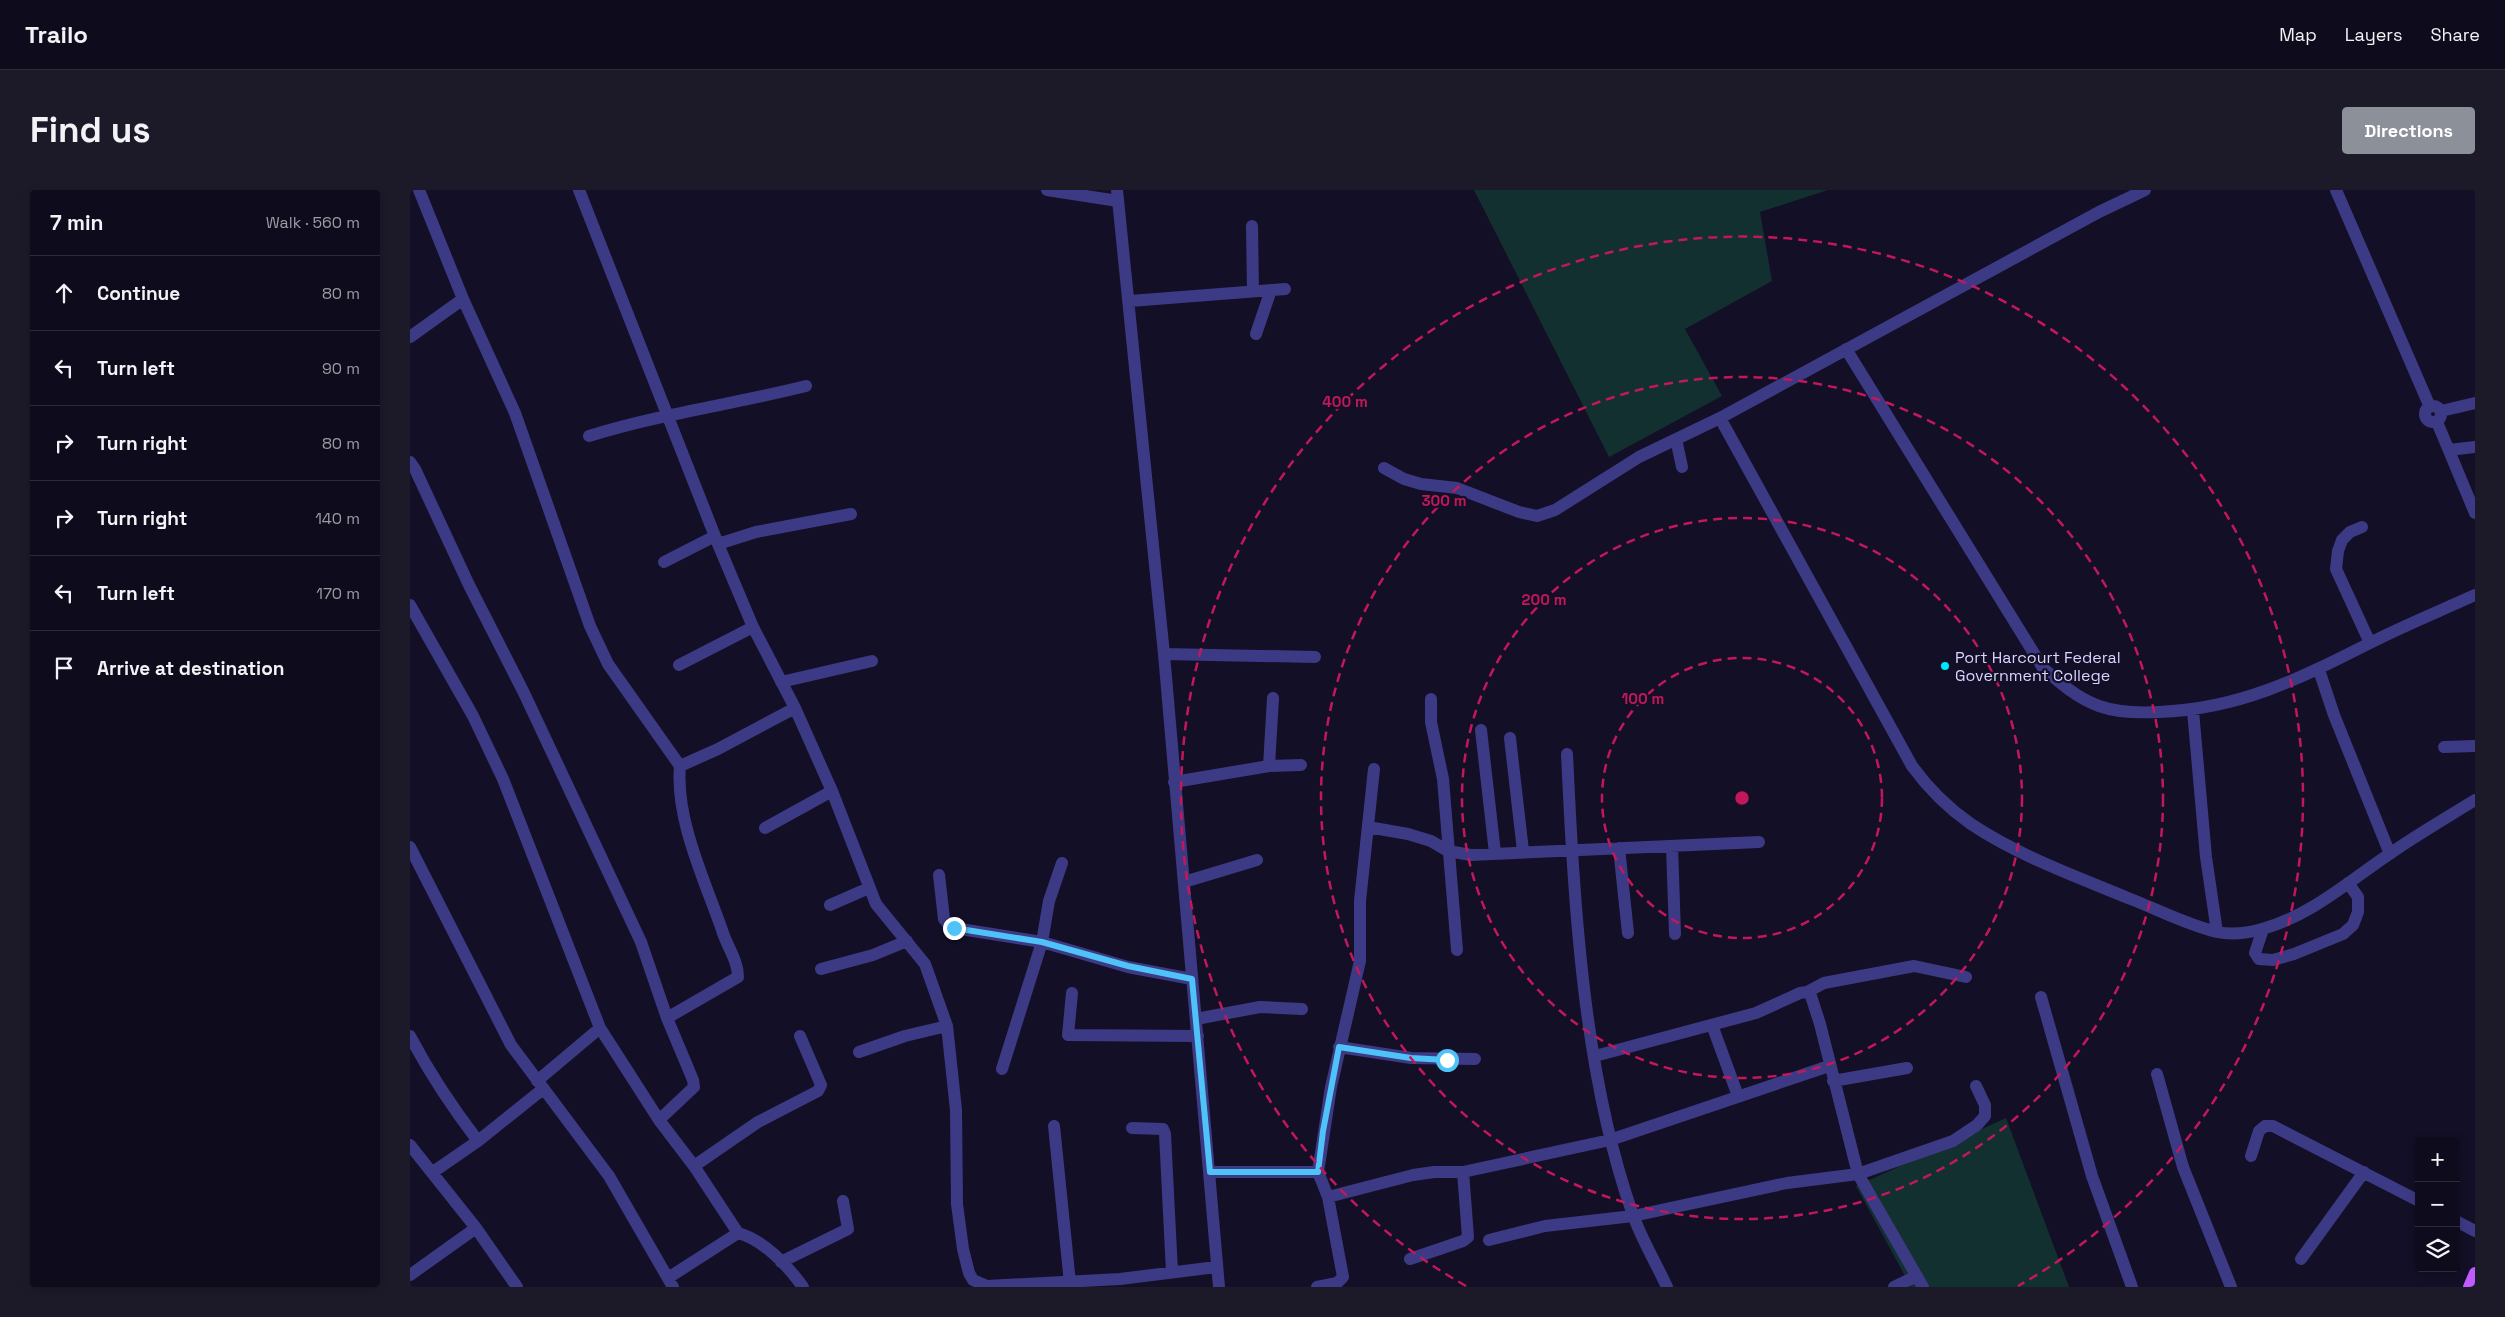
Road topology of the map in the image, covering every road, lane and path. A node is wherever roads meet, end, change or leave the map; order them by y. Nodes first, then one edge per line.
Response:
1 (419, 190) edge
2 (579, 190) edge
3 (1047, 190) edge
4 (2145, 190) edge
5 (2336, 190) edge
6 (1118, 196) edge
7 (1252, 226) dead end
8 (1284, 289) dead end
9 (1271, 290) junction
10 (1253, 292) junction
11 (463, 299) junction
12 (1130, 301) junction
13 (1256, 334) dead end
14 (410, 337) edge
15 (1846, 349) junction
16 (806, 386) dead end
17 (2475, 404) edge
18 (2436, 413) junction
19 (669, 415) junction
20 (1720, 418) junction
21 (589, 436) dead end
22 (1676, 439) junction
23 (2475, 448) edge
24 (2449, 450) junction
25 (410, 462) edge
26 (1682, 467) dead end
27 (1384, 468) dead end
28 (2475, 513) edge
29 (851, 514) dead end
30 (2362, 528) dead end
31 (716, 540) junction
32 (664, 562) dead end
33 (2475, 595) edge
34 (410, 605) edge
35 (753, 627) junction
36 (2370, 643) junction
37 (1164, 654) junction
38 (1315, 657) dead end
39 (872, 661) dead end
40 (679, 665) dead end
41 (2319, 670) junction
42 (781, 682) junction
43 (1273, 698) dead end
44 (1432, 700) dead end
45 (795, 708) junction
46 (2193, 711) junction
47 (1481, 730) dead end
48 (1510, 738) dead end
49 (2475, 746) edge
50 (2444, 748) dead end
51 (1566, 754) dead end
52 (1301, 765) dead end
53 (680, 766) junction
54 (1268, 766) junction
55 (1374, 769) dead end
56 (1174, 782) junction
57 (832, 791) junction
58 (2475, 800) edge
59 (1368, 827) junction
60 (765, 828) dead end
61 (1758, 842) dead end
62 (1672, 846) junction
63 (410, 847) edge
64 (1619, 848) junction
65 (1572, 849) junction
66 (1448, 851) junction
67 (1522, 851) junction
68 (1495, 853) junction
69 (2390, 854) junction
70 (1257, 860) dead end
71 (1062, 863) dead end
72 (939, 875) dead end
73 (1184, 882) junction
74 (2348, 883) junction
75 (869, 888) junction
76 (830, 905) dead end
77 (2263, 929) junction
78 (2217, 932) junction
79 (1628, 933) dead end
80 (1676, 934) dead end
81 (906, 942) junction
82 (1042, 942) junction
83 (1457, 950) dead end
84 (821, 969) dead end
85 (1966, 977) dead end
86 (1192, 979) junction
87 (1807, 992) junction
88 (1072, 993) dead end
89 (2041, 997) dead end
90 (1302, 1010) dead end
91 (667, 1018) junction
92 (1196, 1018) junction
93 (1712, 1025) junction
94 (947, 1026) junction
95 (600, 1028) junction
96 (410, 1036) edge
97 (800, 1036) dead end
98 (1198, 1036) junction
99 (1339, 1047) junction
100 (859, 1052) dead end
101 (1595, 1056) junction
102 (1475, 1059) dead end
103 (1829, 1066) junction
104 (1907, 1068) dead end
105 (1002, 1069) dead end
106 (2157, 1074) dead end
107 (1833, 1081) junction
108 (540, 1085) junction
109 (1976, 1086) dead end
110 (1738, 1096) junction
111 (659, 1120) junction
112 (1054, 1126) dead end
113 (1132, 1128) dead end
114 (1610, 1140) junction
115 (478, 1141) junction
116 (413, 1152) edge
117 (2251, 1156) dead end
118 (694, 1166) junction
119 (433, 1172) junction
120 (1210, 1172) junction
121 (1318, 1172) junction
122 (1463, 1172) junction
123 (2364, 1172) junction
124 (1858, 1174) junction
125 (1328, 1197) junction
126 (2415, 1199) edge
127 (843, 1201) dead end
128 (1633, 1216) junction
129 (2460, 1223) edge
130 (476, 1228) junction
131 (2475, 1230) edge
132 (738, 1233) junction
133 (1489, 1240) dead end
134 (2301, 1259) dead end
135 (1410, 1260) dead end
136 (781, 1262) junction
137 (1216, 1267) junction
138 (1172, 1272) junction
139 (2475, 1273) edge
140 (410, 1275) edge
141 (1070, 1282) junction
142 (1920, 1282) edge
143 (670, 1283) edge
144 (517, 1287) edge
145 (803, 1287) edge
146 (1219, 1287) edge
147 (1317, 1287) edge
148 (1667, 1287) edge
149 (1894, 1287) edge
150 (2132, 1287) edge
151 (2231, 1287) edge
152 (2469, 1287) edge

1 - 11 street
2 - 19 street
3 - 6 street
4 - 15 street
5 - 18 street
6 - 12 street
7 - 10 street
8 - 9 street
9 - 10 street
9 - 13 street
10 - 12 street
11 - 14 street
11 - 53 street
12 - 37 street
15 - 20 street
15 - 46 street
16 - 19 street
17 - 18 street
18 - 24 street
19 - 21 street
19 - 31 street
20 - 22 street
20 - 78 street
22 - 26 street
22 - 27 street
23 - 24 street
24 - 28 street
25 - 91 street
29 - 31 street
30 - 36 street
31 - 32 street
31 - 35 street
33 - 36 street
34 - 95 street
35 - 40 street
35 - 42 street
36 - 41 street
37 - 38 street
37 - 56 street
39 - 42 street
41 - 46 street
41 - 69 street
42 - 45 street
43 - 54 street
44 - 66 street
45 - 53 street
45 - 57 street
46 - 78 street
47 - 68 street
48 - 67 street
49 - 50 street
51 - 65 street
52 - 54 street
53 - 91 street
54 - 56 street
55 - 59 street
56 - 73 street
57 - 60 street
57 - 75 street
58 - 69 street
59 - 66 street
59 - 99 street
61 - 62 street
62 - 64 street
62 - 80 street
63 - 108 street
64 - 65 street
64 - 79 street
65 - 67 street
65 - 101 street
66 - 68 street
66 - 83 street
67 - 68 street
69 - 74 street
70 - 73 street
71 - 82 street
72 - 82 street
73 - 86 street
74 - 77 street
74 - 77 street
75 - 76 street
75 - 81 street
77 - 78 street
81 - 84 street
81 - 94 street
82 - 86 street
82 - 105 street
85 - 87 street
86 - 92 street
87 - 93 street
87 - 103 street
88 - 98 street
89 - 150 street
90 - 92 street
91 - 111 street
92 - 98 street
93 - 101 street
93 - 110 street
94 - 100 street
94 - 141 street
95 - 108 street
95 - 111 street
96 - 115 street
97 - 118 street
98 - 120 street
99 - 102 street
99 - 121 street
101 - 114 street
103 - 107 street
103 - 110 street
104 - 107 street
106 - 151 street
107 - 124 street
108 - 115 street
108 - 143 street
109 - 124 street
110 - 114 street
111 - 118 street
112 - 141 street
113 - 138 street
114 - 122 street
114 - 128 street
115 - 119 street
116 - 119 street
117 - 123 street
118 - 132 street
119 - 130 street
120 - 121 street
120 - 137 street
121 - 125 street
122 - 125 street
122 - 135 street
123 - 126 street
123 - 134 street
124 - 128 street
124 - 142 street
125 - 147 street
127 - 136 street
128 - 133 street
128 - 148 street
129 - 131 street
130 - 140 street
130 - 144 street
132 - 136 street
132 - 143 street
136 - 145 street
137 - 138 street
137 - 146 street
138 - 141 street
139 - 152 main road
142 - 149 street

